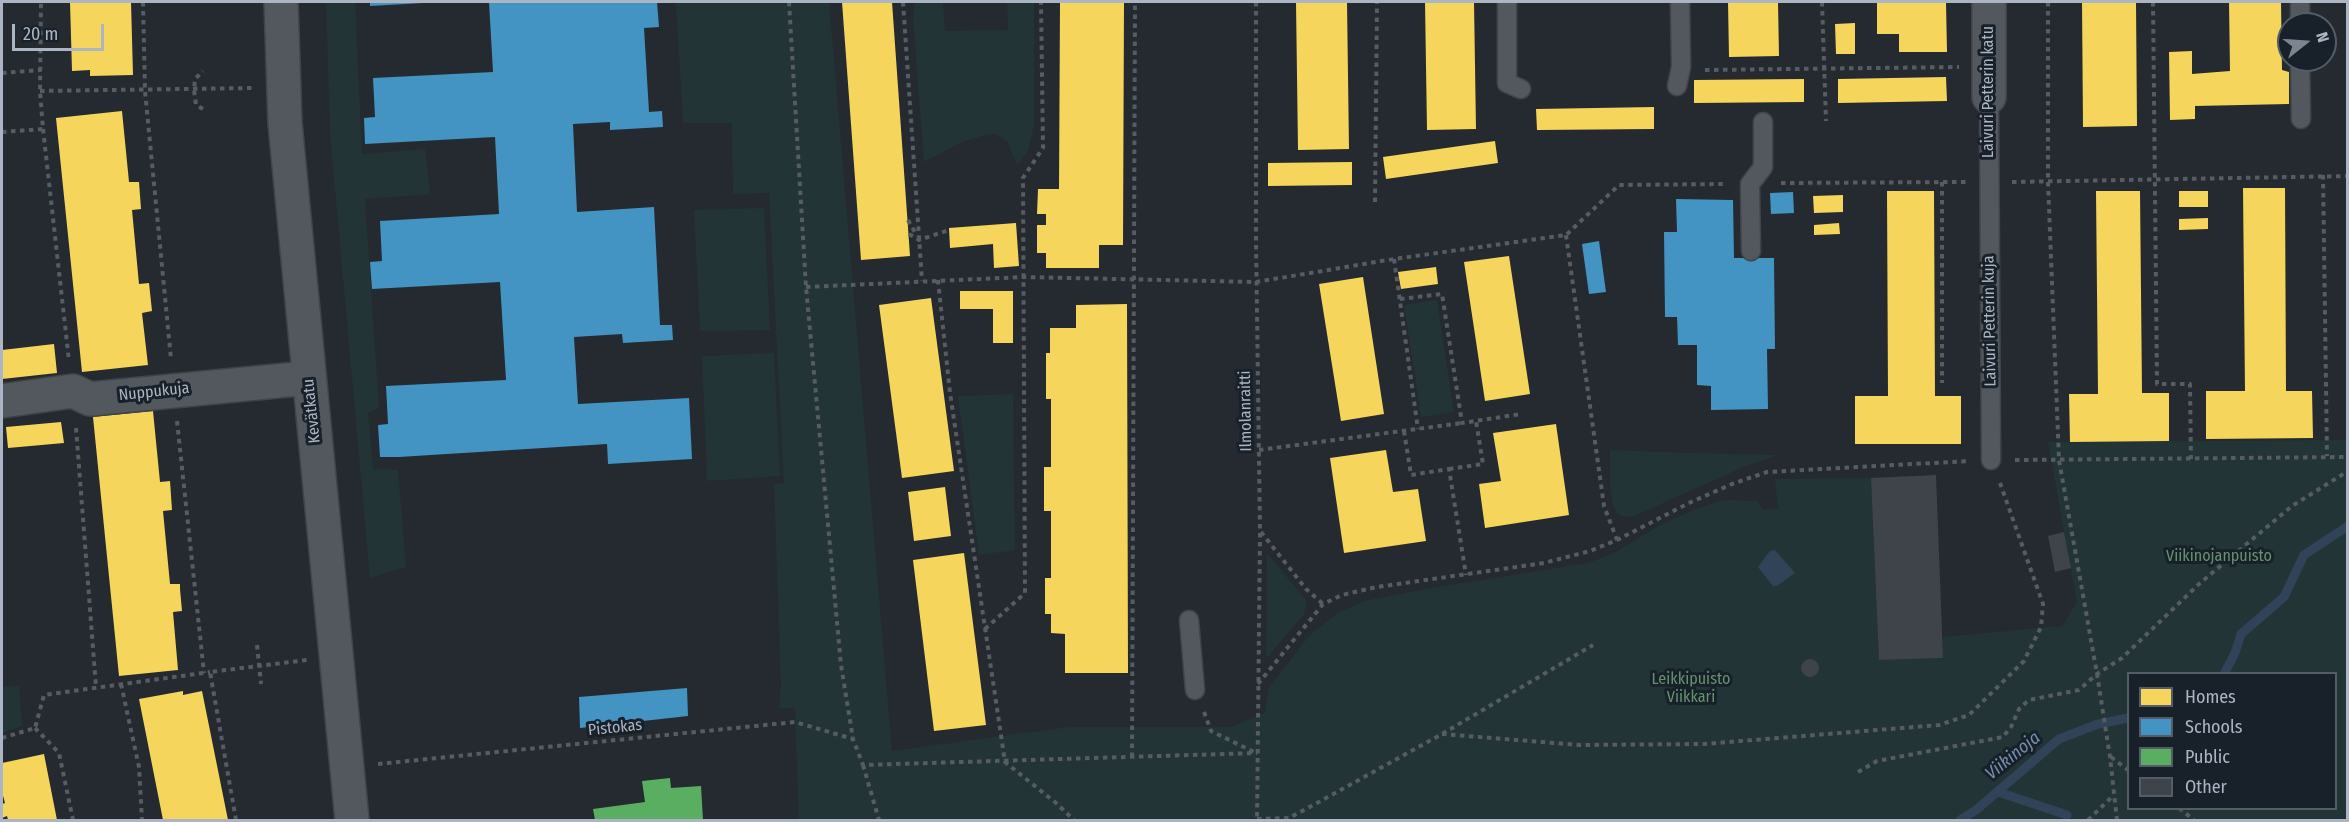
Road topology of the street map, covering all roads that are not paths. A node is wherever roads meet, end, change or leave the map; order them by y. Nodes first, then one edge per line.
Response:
1 (281, 2) edge
2 (1507, 2) edge
3 (1680, 2) edge
4 (1989, 2) edge
5 (2300, 72) edge
6 (1679, 78) road end
7 (1989, 82) joint
8 (1521, 89) dead end
9 (2301, 119) dead end
10 (1763, 122) dead end
11 (1989, 182) joint
12 (1751, 250) dead end
13 (309, 378) junction
14 (2, 401) edge
15 (1991, 460) road end
16 (1189, 620) dead end
17 (1195, 690) road end
18 (352, 820) edge

1 - 13 street, Kevätkatu
2 - 8 lane
3 - 6 lane
4 - 7 street, Laivuri Petterin katu
5 - 9 lane
7 - 11 lane, Laivuri Petterin katu
10 - 12 lane
11 - 15 lane, Laivuri Petterin kuja
13 - 14 street, Nuppukuja
13 - 18 street, Kevätkatu
16 - 17 lane

